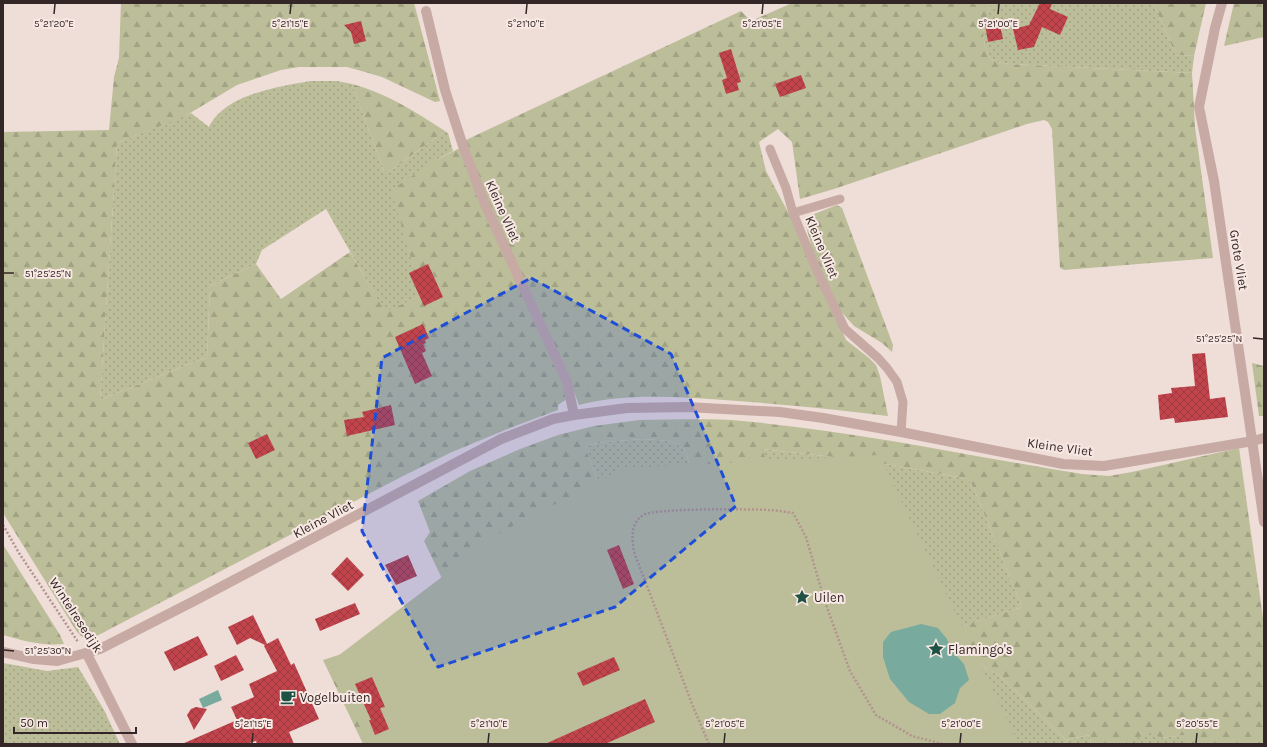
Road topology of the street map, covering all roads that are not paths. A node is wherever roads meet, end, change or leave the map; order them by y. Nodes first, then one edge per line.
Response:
1 (1222, 3) edge
2 (426, 11) dead end
3 (770, 149) dead end
4 (840, 199) dead end
5 (793, 213) junction
6 (574, 415) junction
7 (901, 432) junction
8 (1264, 438) edge
9 (1253, 441) junction
10 (1264, 522) edge
11 (3, 652) edge
12 (86, 654) junction
13 (132, 744) edge

1 - 9 street, Grote Vliet
2 - 6 street, Kleine Vliet
3 - 5 lane, Kleine Vliet
4 - 5 lane
5 - 7 lane, Kleine Vliet
6 - 7 street, Kleine Vliet
6 - 12 street, Kleine Vliet
7 - 9 street, Kleine Vliet
8 - 9 street, Kleine Vliet
9 - 10 street, Grote Vliet
11 - 12 street, Kleine Vliet
12 - 13 street, Wintelresedijk

